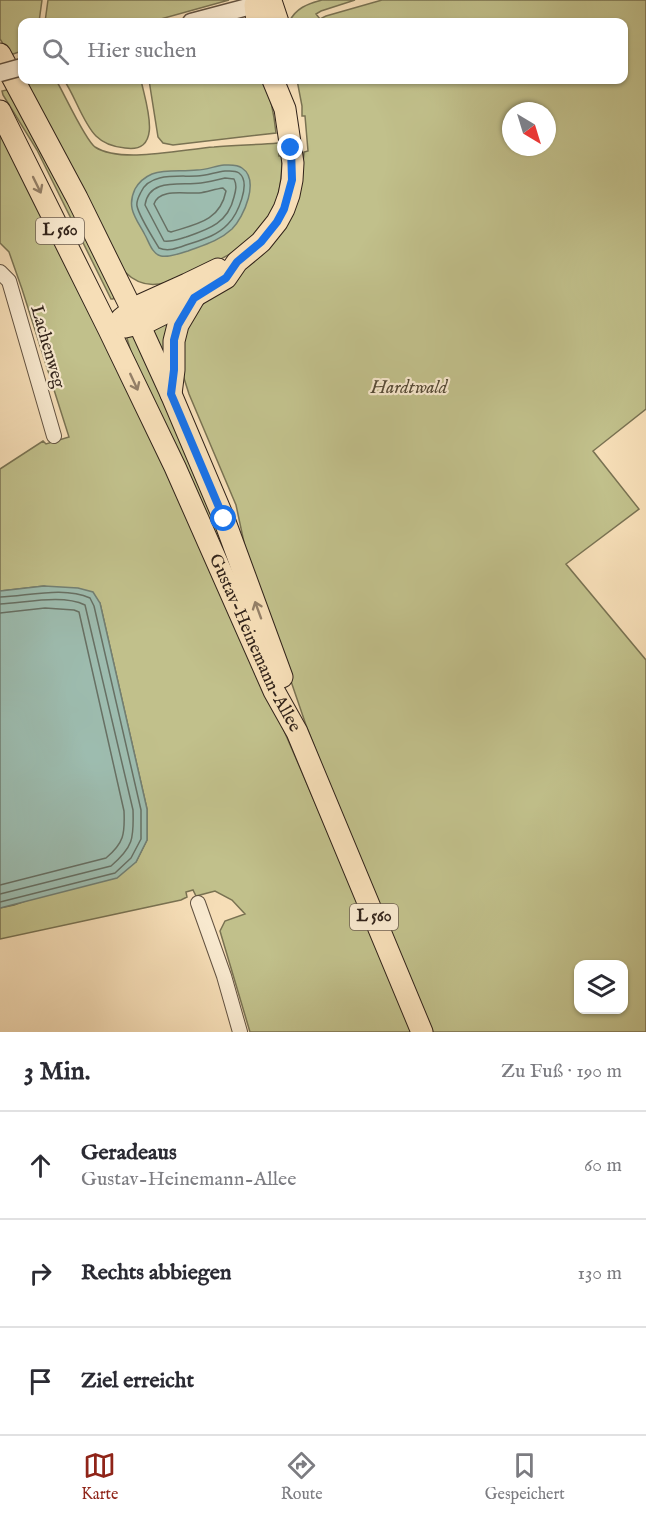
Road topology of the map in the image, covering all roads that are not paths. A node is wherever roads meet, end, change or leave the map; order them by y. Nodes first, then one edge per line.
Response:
1 (261, 10) edge
2 (214, 18) edge
3 (0, 54) edge
4 (18, 68) edge
5 (0, 73) edge
6 (275, 84) edge
7 (284, 84) edge
8 (0, 111) edge
9 (287, 117) junction
10 (237, 262) junction
11 (110, 267) junction
12 (0, 272) edge
13 (163, 295) junction
14 (194, 298) junction
15 (135, 317) junction
16 (109, 330) junction
17 (171, 394) junction
18 (54, 436) dead end
19 (297, 732) junction
20 (198, 903) dead end
21 (240, 1032) edge
22 (422, 1032) edge

1 - 2 street
3 - 11 main road, Gustav-Heinemann-Allee / L 560
4 - 5 street, bridge
6 - 9 main road
7 - 9 main road
8 -> 16 main road, Gustav-Heinemann-Allee / L 560
9 - 10 main road
10 - 13 main road
10 - 14 main road
11 - 13 main road
11 - 15 main road, Gustav-Heinemann-Allee / L 560
12 - 18 street, Lachenweg
13 - 15 main road
14 - 15 main road
14 - 17 main road
15 - 16 main road
15 - 17 main road, Gustav-Heinemann-Allee / L 560
16 -> 19 main road, Gustav-Heinemann-Allee / L 560
19 -> 17 main road, Gustav-Heinemann-Allee / L 560
19 - 22 main road, L 560
20 - 21 street

